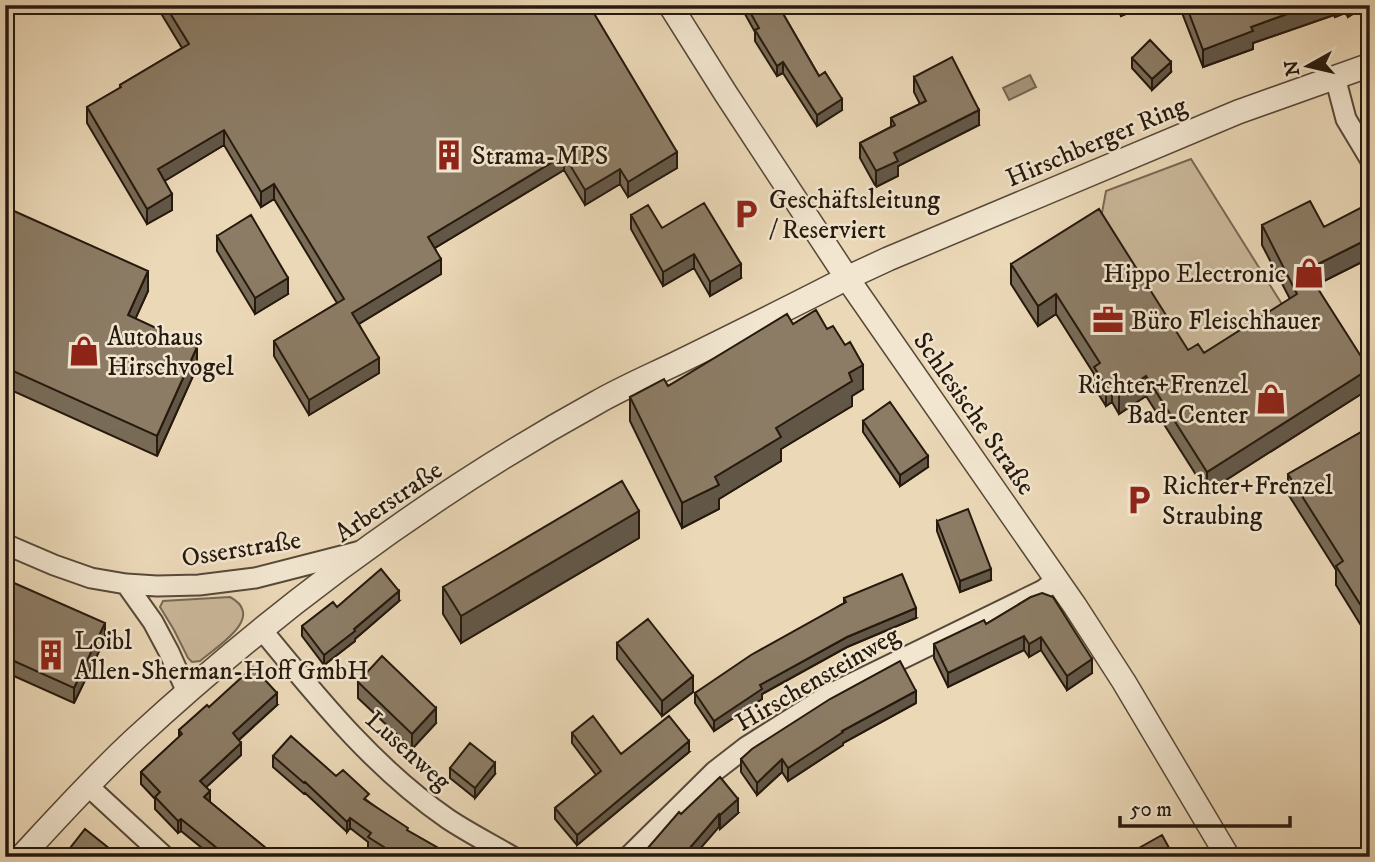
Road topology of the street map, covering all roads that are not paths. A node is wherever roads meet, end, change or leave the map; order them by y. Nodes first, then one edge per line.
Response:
1 (670, 5) edge
2 (1370, 65) edge
3 (1335, 77) junction
4 (1370, 159) edge
5 (847, 278) junction
6 (5, 544) edge
7 (362, 551) junction
8 (1056, 580) junction
9 (126, 584) junction
10 (262, 629) junction
11 (187, 692) junction
12 (87, 785) junction
13 (21, 857) edge
14 (165, 857) edge
15 (513, 857) edge
16 (628, 857) edge
17 (1228, 857) edge

1 - 5 street, Schlesische Straße
2 - 3 street, Hirschberger Ring
3 - 4 street
3 - 5 street, Hirschberger Ring
5 - 7 street, Arberstraße
5 - 8 street, Schlesische Straße
6 - 9 street, Osserstraße
7 - 9 street, Osserstraße
7 - 10 street, Arberstraße
8 - 16 street, Hirschensteinweg
8 - 17 street, Schlesische Straße
9 - 11 street
10 - 11 street, Arberstraße
10 - 15 street, Lusenweg
11 - 12 street, Arberstraße
12 - 13 street, Arberstraße
12 - 14 street

